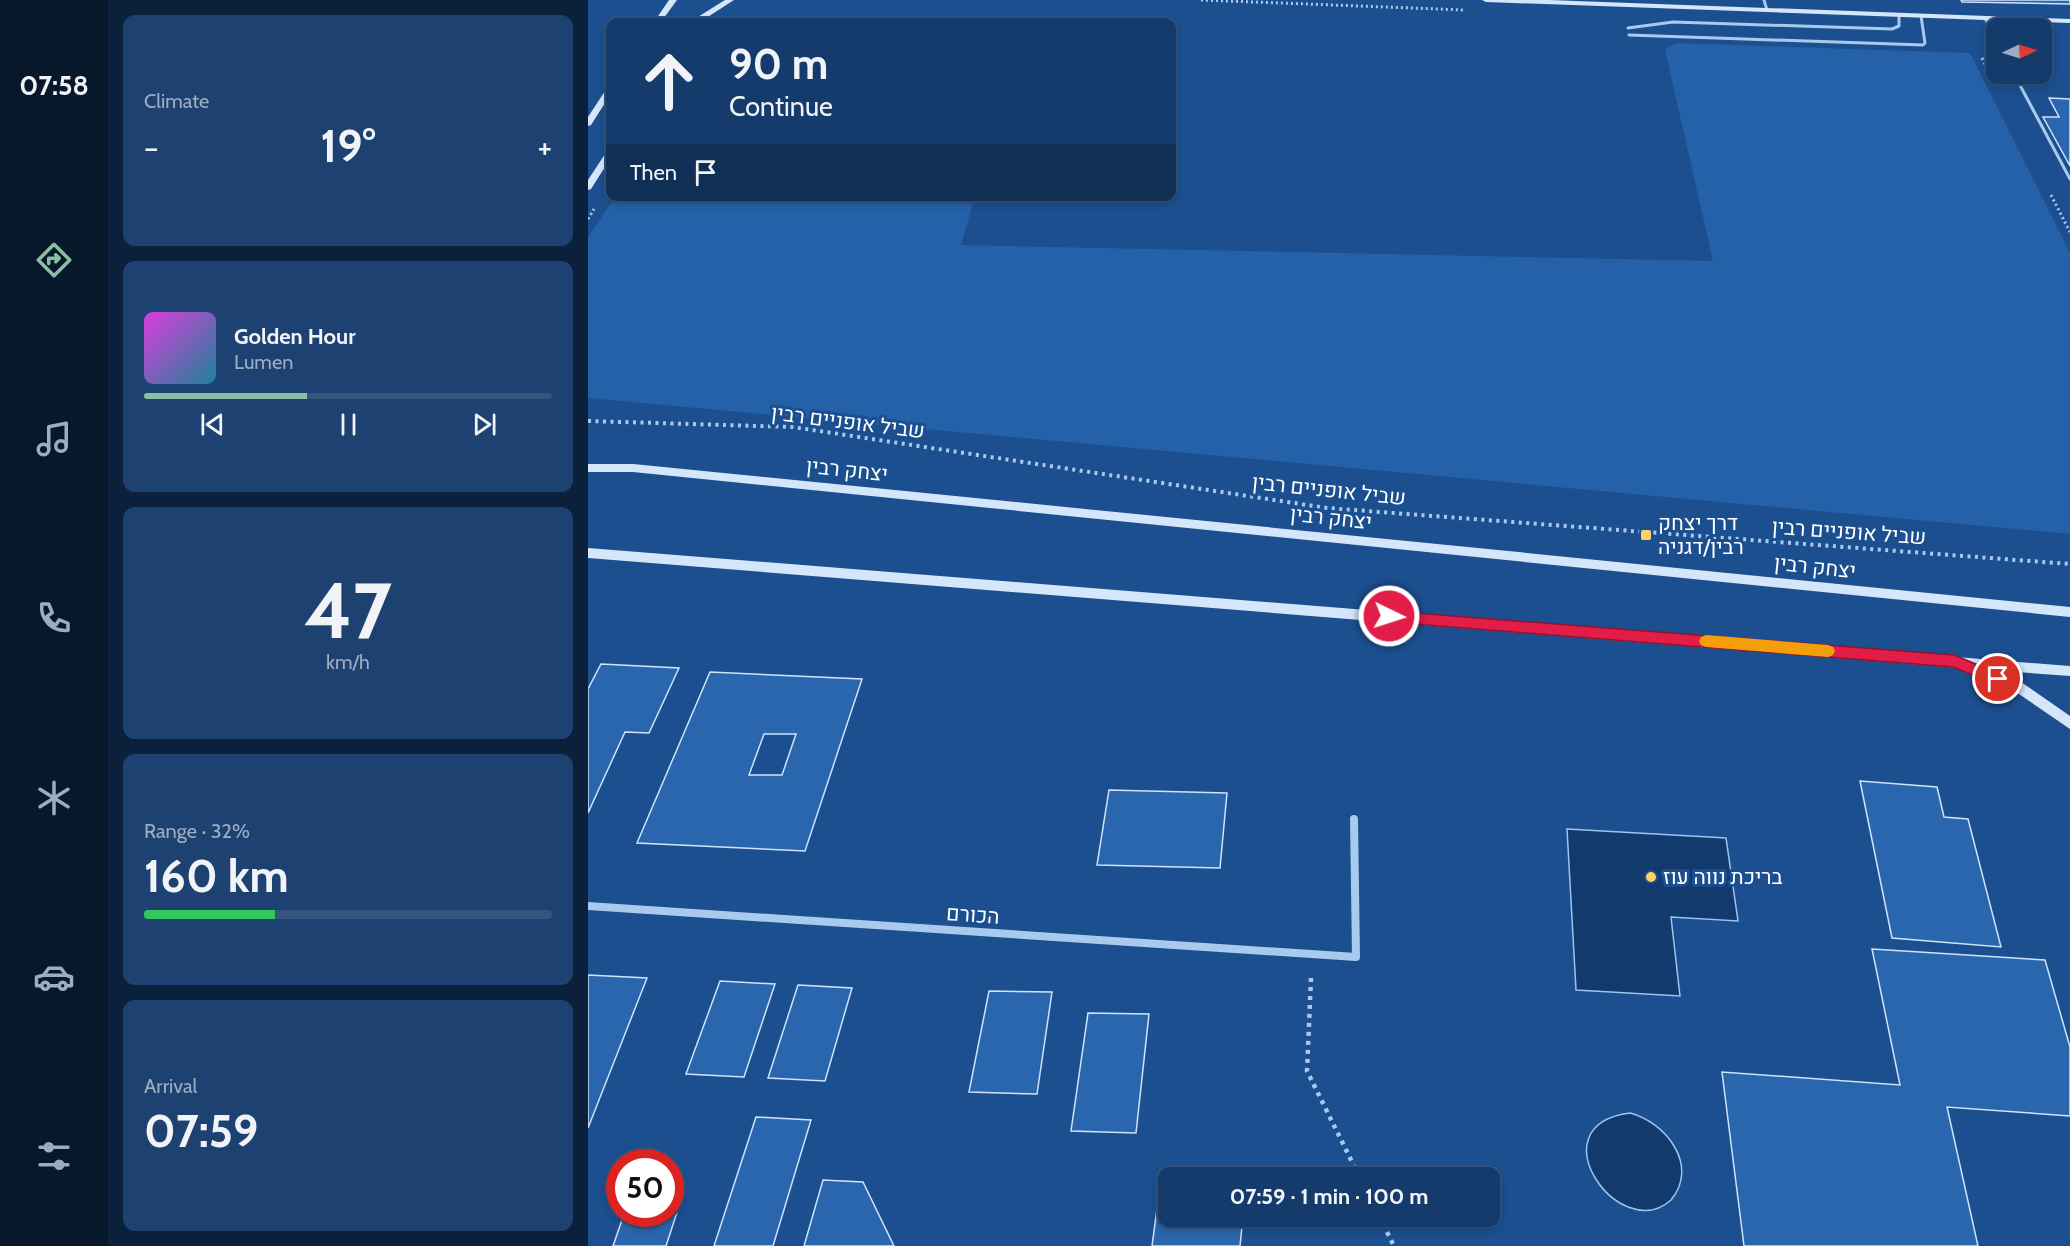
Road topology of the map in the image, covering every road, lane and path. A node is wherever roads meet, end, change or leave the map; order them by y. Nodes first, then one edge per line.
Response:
1 (673, 0) edge
2 (711, 0) edge
3 (730, 0) edge
4 (1486, 0) edge
5 (1764, 0) edge
6 (1564, 2) edge
7 (1589, 2) edge
8 (1767, 10) junction
9 (1899, 15) junction
10 (1921, 16) junction
11 (660, 18) edge
12 (699, 18) edge
13 (702, 18) edge
14 (1985, 18) joint
15 (2070, 21) edge
16 (1628, 28) dead end
17 (1629, 35) dead end
18 (2019, 84) edge
19 (606, 96) edge
20 (588, 123) edge
21 (606, 159) edge
22 (2070, 179) edge
23 (588, 187) edge
24 (588, 421) edge
25 (588, 460) edge
26 (588, 468) edge
27 (633, 468) junction
28 (588, 553) edge
29 (2070, 564) edge
30 (2070, 612) edge
31 (1954, 661) junction
32 (2070, 671) edge
33 (2070, 723) edge
34 (1354, 819) dead end
35 (588, 906) edge
36 (1311, 954) junction
37 (1355, 1167) edge
38 (1384, 1227) edge
39 (1394, 1246) edge

1 - 11 main road
2 - 12 main road
3 - 13 main road
4 - 6 main road
5 - 8 lane
6 - 7 main road
7 - 8 main road
8 - 9 main road
9 - 10 main road
9 - 16 lane
10 - 14 main road
10 - 17 lane
14 - 15 main road
18 - 22 lane
19 - 20 main road
21 - 23 main road
24 - 29 path, שביל אופניים רבין
25 - 27 main road
26 - 27 main road, יצחק רבין
27 - 30 main road, יצחק רבין
28 - 31 main road
31 - 32 main road
31 - 33 main road
34 - 36 street, הכורם
35 - 36 street, הכורם
36 - 37 path
38 - 39 path

